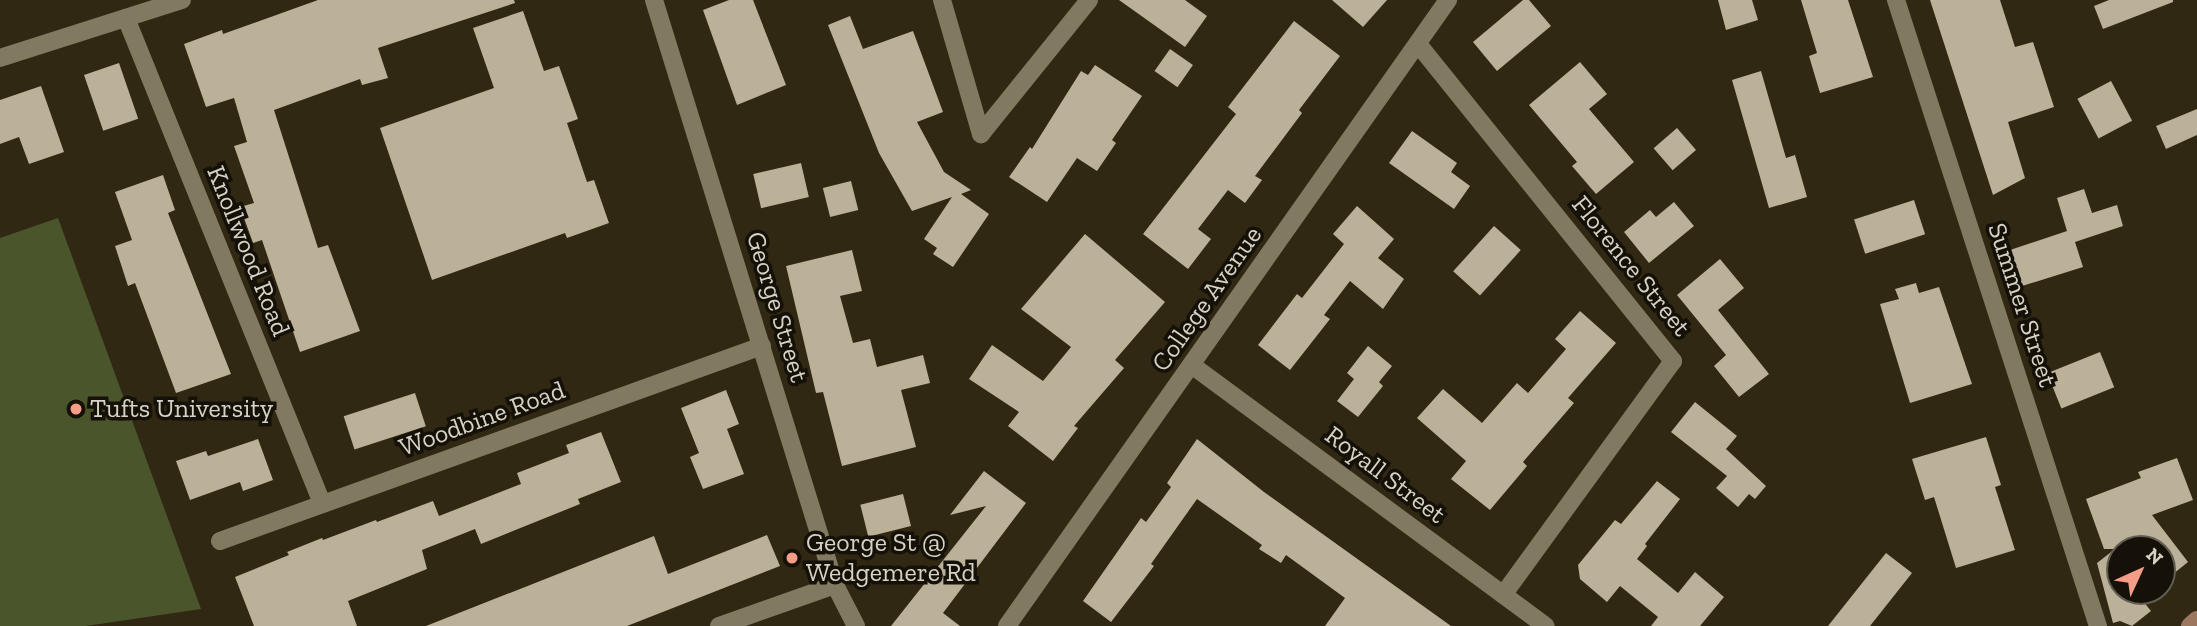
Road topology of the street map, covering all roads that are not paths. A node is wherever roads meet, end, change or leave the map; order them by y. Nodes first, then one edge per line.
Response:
1 (182, 0) edge
2 (654, 0) edge
3 (942, 0) edge
4 (1089, 0) edge
5 (1448, 0) edge
6 (1896, 0) edge
7 (126, 18) junction
8 (1418, 44) junction
9 (0, 58) edge
10 (762, 346) junction
11 (1193, 366) junction
12 (322, 503) junction
13 (220, 541) dead end
14 (835, 585) junction
15 (1503, 595) junction
16 (2197, 620) edge
17 (719, 626) edge
18 (856, 626) edge
19 (1007, 626) edge
20 (1546, 626) edge
21 (2098, 626) edge
22 (2190, 626) edge

1 - 7 street
2 - 10 street, George Street
3 - 4 street
5 - 8 street, College Avenue
6 - 21 street, Summer Street
7 - 9 street
7 - 12 street, Knollwood Road
8 - 11 street, College Avenue
8 - 15 street, Florence Street
10 - 12 street, Woodbine Road
10 - 14 street, George Street
11 - 15 street, Royall Street
11 - 19 street, College Avenue
12 - 13 street, Woodbine Road
14 - 17 street
14 - 18 street, George Street
15 - 20 street, Royall Street
16 - 22 main road

